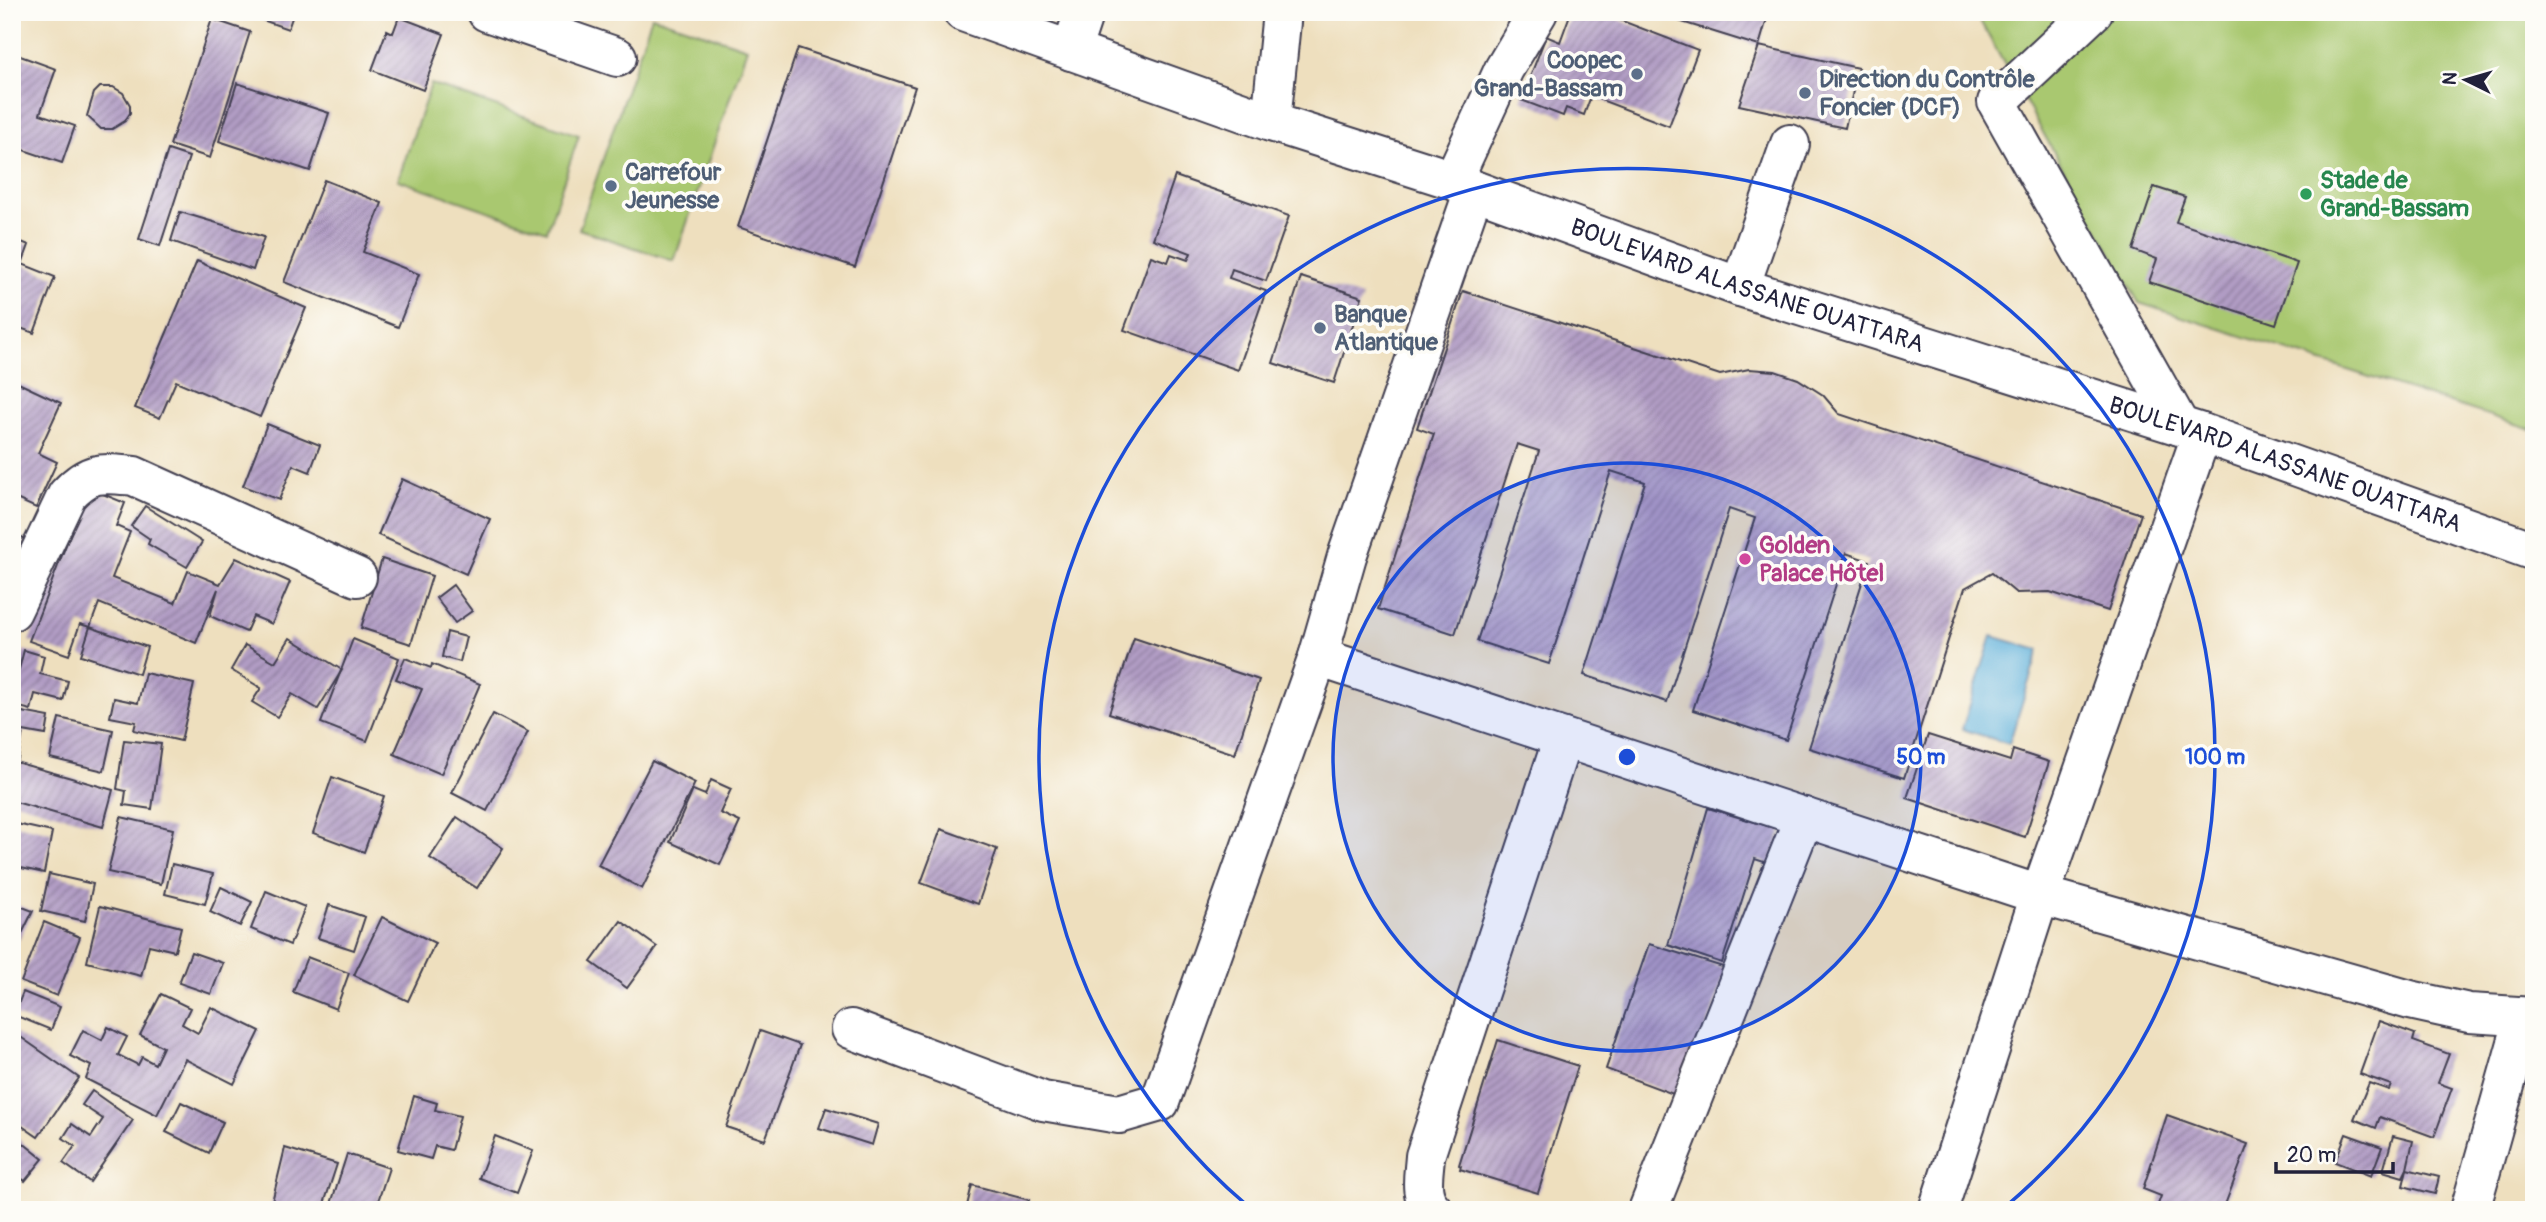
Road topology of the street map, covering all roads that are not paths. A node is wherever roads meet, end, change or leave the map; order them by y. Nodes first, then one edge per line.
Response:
1 (487, 12) edge
2 (963, 12) edge
3 (1084, 12) edge
4 (1282, 12) edge
5 (1538, 12) edge
6 (2093, 12) edge
7 (1070, 51) junction
8 (617, 57) dead end
9 (1271, 122) junction
10 (1790, 144) dead end
11 (1464, 185) junction
12 (1740, 286) junction
13 (2191, 429) junction
14 (2534, 551) edge
15 (357, 577) dead end
16 (12, 611) edge
17 (1318, 657) junction
18 (1563, 738) junction
19 (1804, 817) junction
20 (2040, 895) junction
21 (2529, 1017) edge
22 (851, 1029) dead end
23 (1433, 1210) edge
24 (1648, 1210) edge
25 (1938, 1210) edge
26 (2470, 1210) edge

1 - 8 street
2 - 7 street, BOULEVARD ALASSANE OUATTARA
3 - 7 street
4 - 9 street
5 - 11 street
6 - 13 street
7 - 9 street, BOULEVARD ALASSANE OUATTARA
9 - 11 street, BOULEVARD ALASSANE OUATTARA
10 - 12 street
11 - 12 street, BOULEVARD ALASSANE OUATTARA
11 - 17 street
12 - 13 street, BOULEVARD ALASSANE OUATTARA
13 - 14 street, BOULEVARD ALASSANE OUATTARA
13 - 20 street
15 - 16 street
17 - 18 street
17 - 22 street
18 - 19 street
18 - 23 street
19 - 20 street
19 - 24 street
20 - 21 street
20 - 25 street
21 - 26 street

